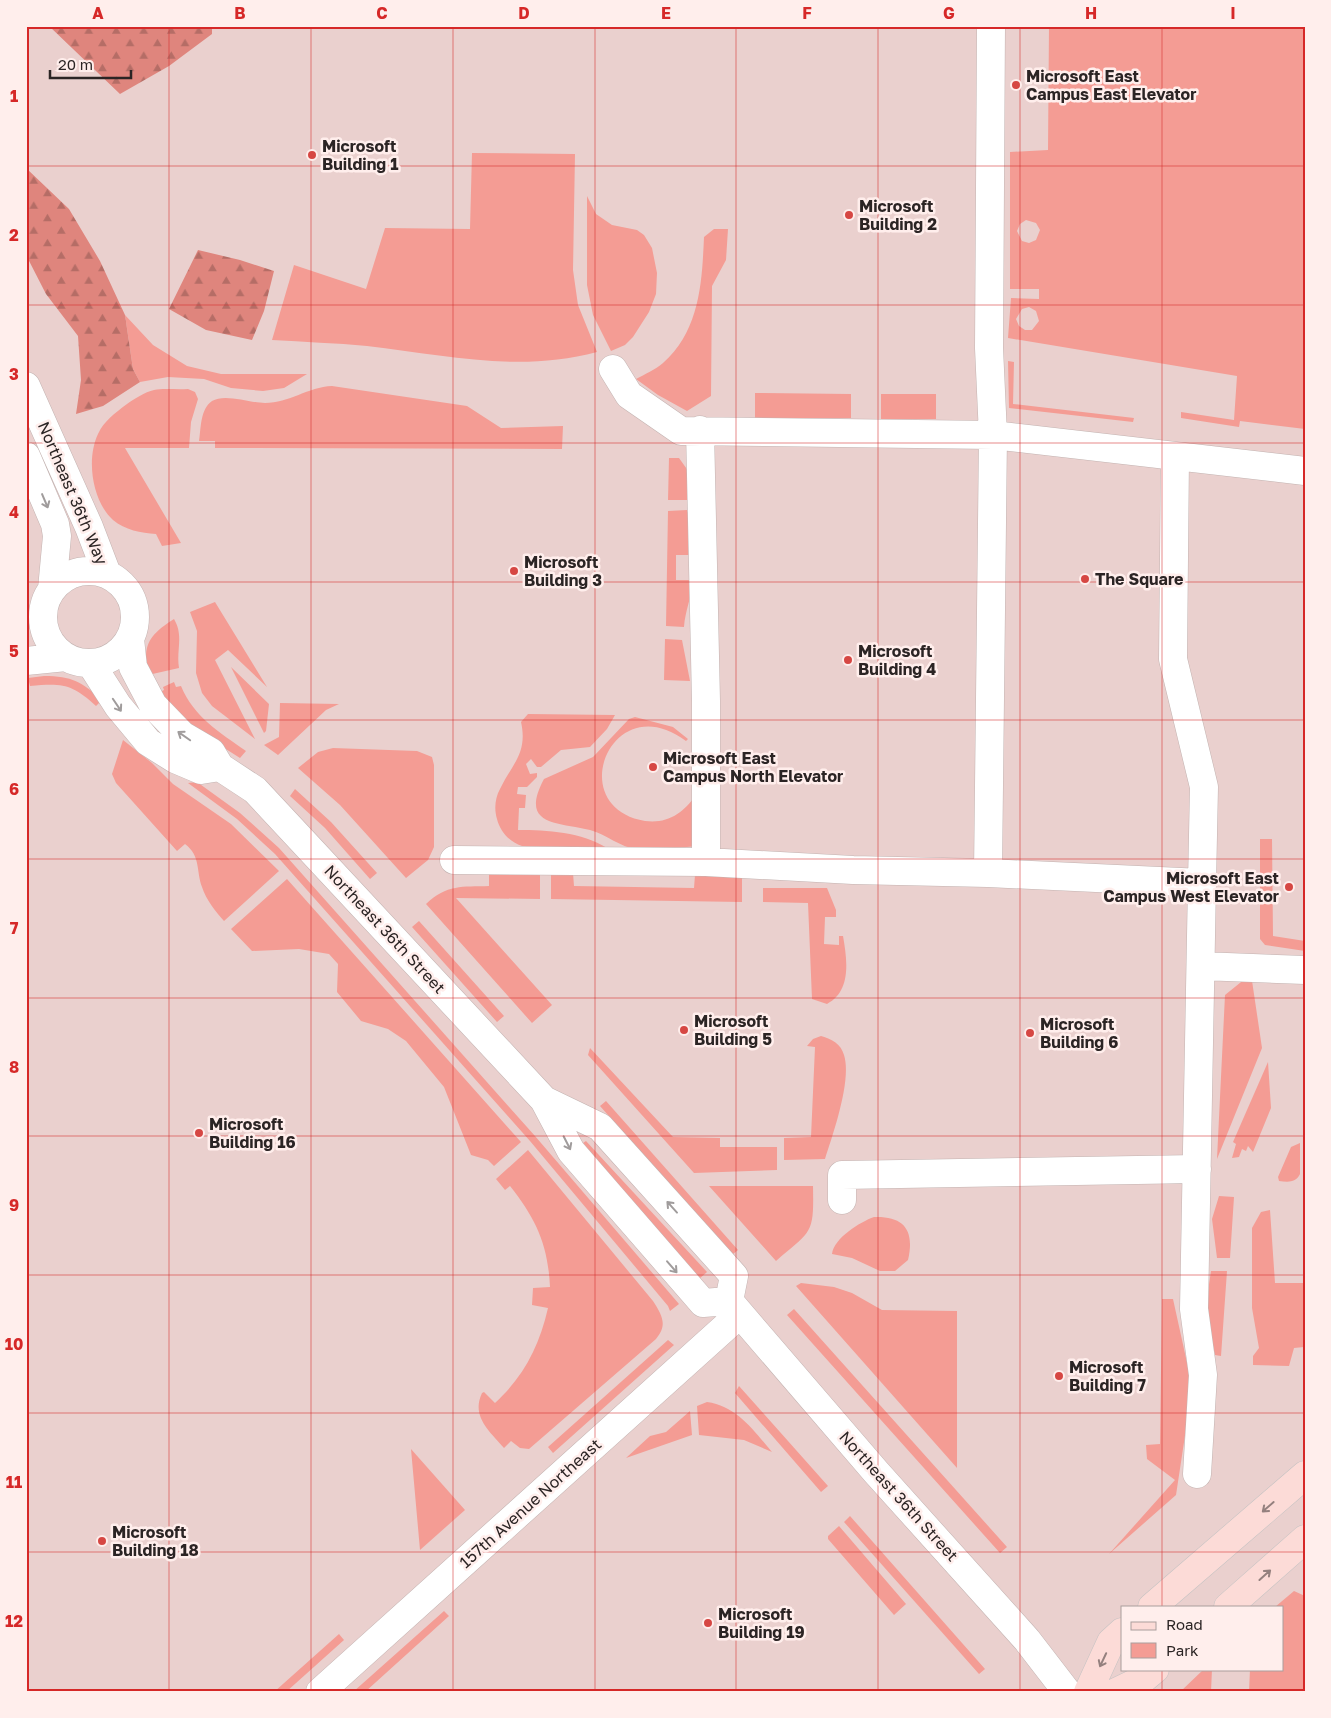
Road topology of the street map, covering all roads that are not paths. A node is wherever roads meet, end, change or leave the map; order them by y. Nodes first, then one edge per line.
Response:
1 (991, 26) edge
2 (613, 369) dead end
3 (26, 386) edge
4 (700, 430) junction
5 (993, 435) junction
6 (26, 456) edge
7 (1175, 456) junction
8 (1305, 471) edge
9 (107, 574) junction
10 (41, 601) edge
11 (130, 639) junction
12 (78, 660) junction
13 (26, 662) edge
14 (220, 767) junction
15 (454, 860) dead end
16 (706, 862) junction
17 (988, 873) junction
18 (1202, 883) junction
19 (1200, 966) junction
20 (1305, 970) edge
21 (544, 1100) junction
22 (1196, 1169) junction
23 (842, 1200) dead end
24 (734, 1308) junction
25 (1197, 1474) dead end
26 (1305, 1475) edge
27 (1305, 1539) edge
28 (1153, 1606) edge
29 (1229, 1606) edge
30 (1121, 1633) edge
31 (1154, 1670) edge
32 (320, 1692) edge
33 (1067, 1692) edge
34 (1088, 1692) edge
35 (1116, 1692) edge

1 - 5 street
2 - 4 street
3 - 9 street, Northeast 36th Way
4 - 5 street
4 - 16 street
5 - 7 street
5 - 17 street
6 -> 10 street, Northeast 36th Way
7 - 8 street
7 - 18 street
9 - 10 street
9 - 11 street
10 - 12 street
11 - 12 street
14 -> 11 street, Northeast 36th Street
12 - 13 street
12 -> 14 street
14 - 21 street, Northeast 36th Street
15 - 16 street
16 - 17 street
17 - 18 street
18 - 19 street
19 - 20 street
19 - 22 street
21 -> 24 street, Northeast 36th Street
24 -> 21 street, Northeast 36th Street
22 - 23 street
22 - 25 street
24 - 32 street, 157th Avenue Northeast
24 - 33 street, Northeast 36th Street
26 -> 28 main road
29 -> 27 main road
30 -> 34 main road
31 - 35 main road

